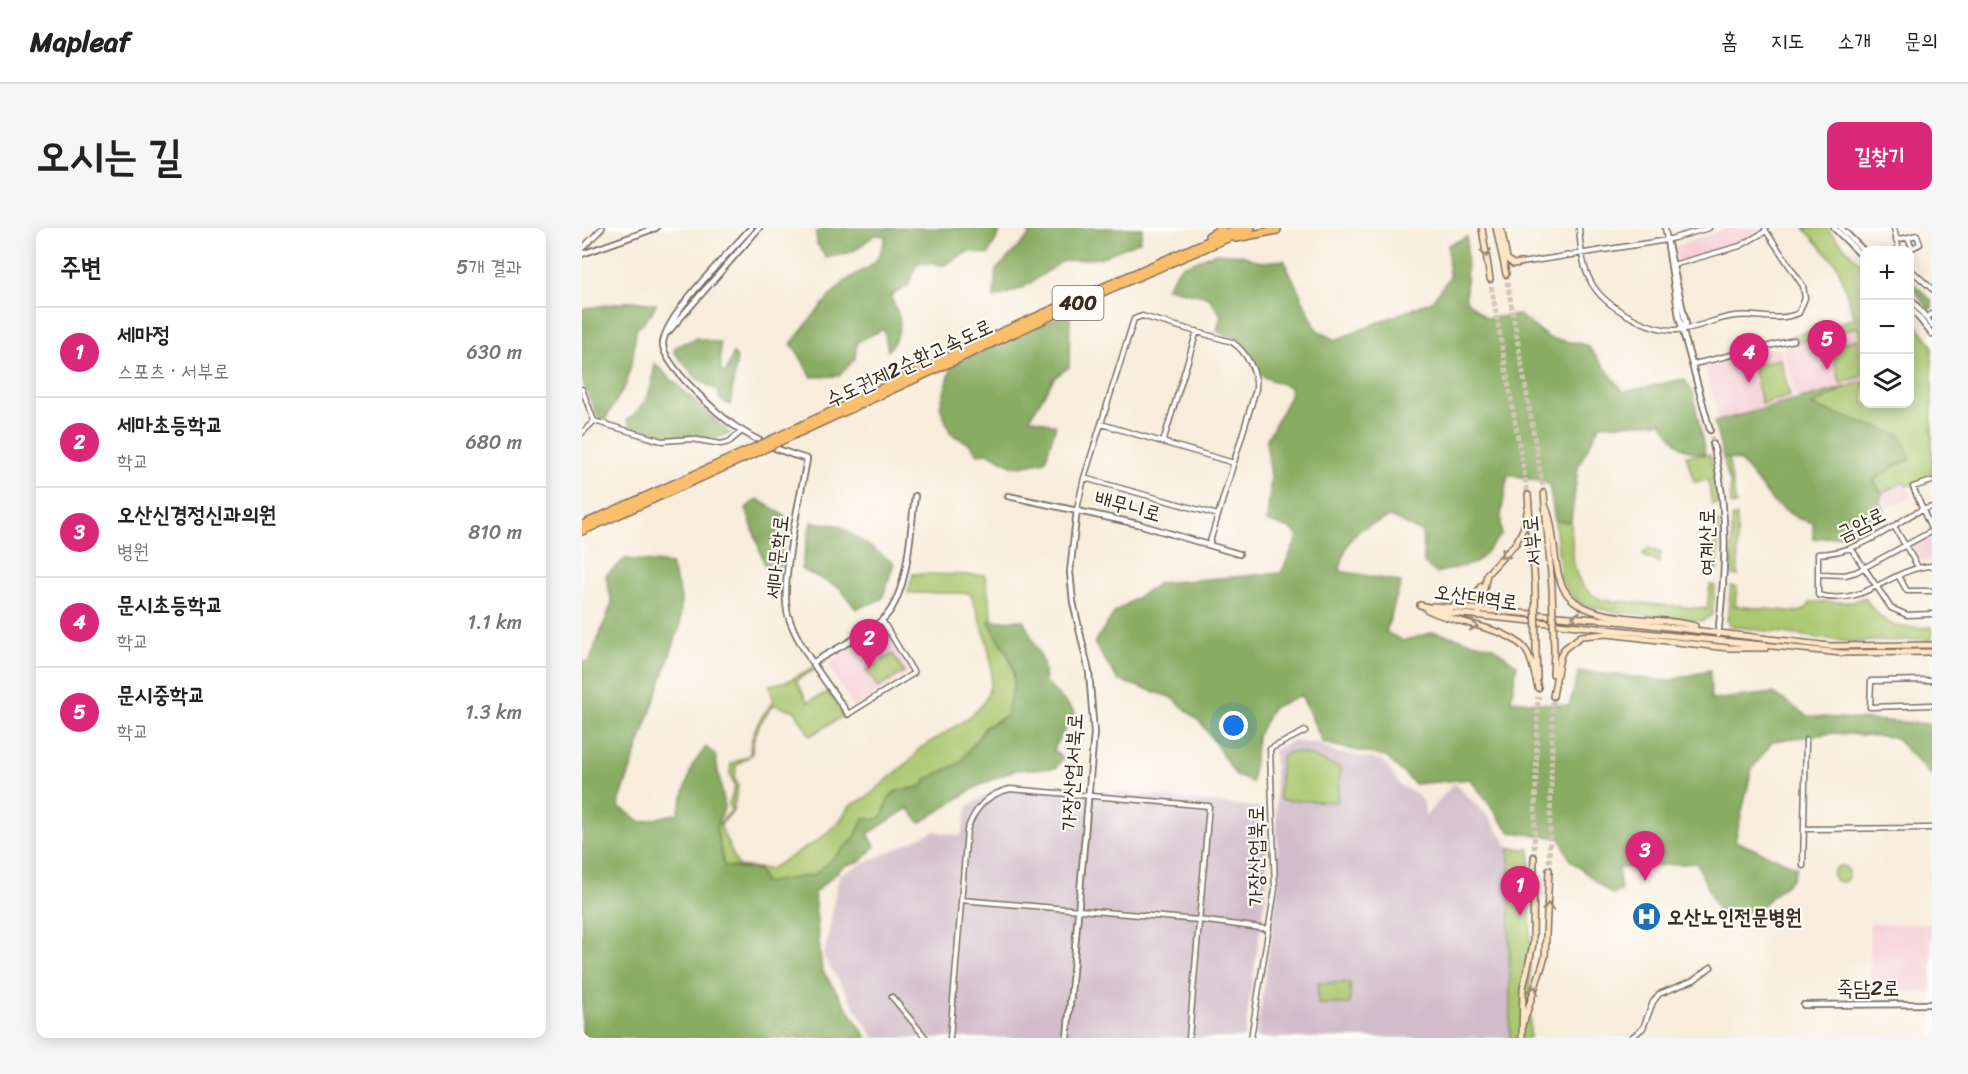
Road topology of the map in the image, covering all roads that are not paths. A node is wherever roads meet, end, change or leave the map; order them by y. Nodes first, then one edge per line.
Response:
1 (602, 228) edge
2 (656, 228) edge
3 (751, 228) edge
4 (759, 228) edge
5 (1222, 228) edge
6 (1238, 228) edge
7 (1251, 228) edge
8 (1482, 228) edge
9 (1496, 228) edge
10 (1501, 228) edge
11 (1579, 228) edge
12 (1665, 228) edge
13 (1709, 228) edge
14 (1834, 228) edge
15 (1841, 228) edge
16 (1894, 228) edge
17 (1765, 229) edge
18 (1277, 230) dead end
19 (1908, 237) dead end
20 (1667, 240) junction
21 (1896, 240) junction
22 (1898, 246) edge
23 (1860, 247) edge
24 (582, 249) edge
25 (582, 254) edge
26 (1584, 254) junction
27 (1860, 254) edge
28 (1521, 263) joint
29 (1673, 265) junction
30 (1147, 269) junction
31 (1914, 273) edge
32 (1506, 274) tunnel mouth
33 (1490, 279) tunnel mouth
34 (1932, 289) edge
35 (1912, 300) edge
36 (1914, 312) edge
37 (1932, 314) edge
38 (1926, 318) junction
39 (1932, 325) edge
40 (1684, 329) junction
41 (1197, 332) junction
42 (666, 334) junction
43 (1932, 334) edge
44 (1794, 340) dead end
45 (1694, 364) junction
46 (582, 389) edge
47 (594, 421) junction
48 (1101, 424) junction
49 (1710, 430) tunnel mouth
50 (742, 431) junction
51 (582, 433) edge
52 (1163, 442) junction
53 (1713, 444) tunnel mouth
54 (751, 452) junction
55 (1234, 463) junction
56 (1084, 478) junction
57 (1932, 481) edge
58 (1544, 493) tunnel mouth
59 (1528, 495) tunnel mouth
60 (915, 496) dead end
61 (1008, 496) dead end
62 (1529, 504) junction
63 (1546, 507) junction
64 (1932, 507) edge
65 (1077, 509) junction
66 (1923, 509) junction
67 (1218, 515) junction
68 (582, 525) edge
69 (1894, 526) junction
70 (582, 531) edge
71 (1932, 531) edge
72 (1209, 545) junction
73 (1906, 546) junction
74 (1851, 548) junction
75 (1239, 554) dead end
76 (1932, 566) edge
77 (1918, 567) junction
78 (1863, 568) junction
79 (1820, 574) junction
80 (1899, 577) junction
81 (1484, 579) junction
82 (1875, 588) junction
83 (1932, 591) edge
84 (1420, 606) junction
85 (1437, 606) junction
86 (1479, 613) junction
87 (1932, 614) edge
88 (882, 620) junction
89 (1708, 630) junction
90 (1718, 632) junction
91 (1717, 640) junction
92 (1932, 645) edge
93 (1796, 648) junction
94 (1932, 651) edge
95 (814, 662) junction
96 (1932, 680) edge
97 (1538, 688) junction
98 (1538, 696) tunnel mouth
99 (1932, 705) edge
100 (848, 714) joint
101 (1305, 731) dead end
102 (1806, 740) dead end
103 (1089, 796) junction
104 (1932, 828) edge
105 (1804, 829) junction
106 (1534, 857) tunnel mouth
107 (1803, 866) dead end
108 (1549, 870) tunnel mouth
109 (961, 900) junction
110 (1079, 910) junction
111 (1199, 921) junction
112 (1269, 929) junction
113 (1711, 966) dead end
114 (892, 997) dead end
115 (1932, 1004) edge
116 (1804, 1005) dead end
117 (1638, 1031) junction
118 (926, 1038) edge
119 (950, 1038) edge
120 (1067, 1038) edge
121 (1189, 1038) edge
122 (1251, 1038) edge
123 (1631, 1038) edge
124 (1639, 1038) edge

1 - 24 street
2 - 25 street
3 - 42 street
4 - 42 street
5 - 30 highway
6 - 30 highway, 수도권제2순환고속도로 / 400
7 - 30 highway, 수도권제2순환고속도로 / 400
8 -> 33 main road
9 - 32 main road
10 - 28 main road
11 - 26 street
12 - 20 street
13 - 20 street
14 - 27 street
15 - 23 street
16 - 21 street
17 - 29 street
17 - 40 street
18 - 30 highway
19 - 21 street
20 - 26 street
20 - 29 street
20 - 40 street
21 - 22 street
26 - 28 street
26 - 40 street
29 - 40 street
30 - 54 highway, 수도권제2순환고속도로 / 400, bridge
31 - 34 street
35 - 38 street
36 - 43 street
37 - 38 street
38 - 39 street
40 - 45 street
41 - 48 street
41 - 52 street
41 - 55 street
42 - 50 street
44 - 45 street
45 - 49 street
46 - 47 street
47 - 50 street
47 - 51 street
48 - 52 street
48 - 56 street
50 - 95 street, 세마문학로
52 - 55 street
53 - 90 street, 여계산로
54 - 68 highway, 수도권제2순환고속도로 / 400
54 - 70 highway, 수도권제2순환고속도로 / 400
55 - 67 street
56 - 65 street
56 - 67 street
57 - 66 street
58 - 63 main road, 서부로
59 - 62 main road, 서부로
60 - 88 street
61 - 65 street, 배무니로
62 -> 81 main road
62 - 97 main road, 서부로, bridge
63 - 89 main road
63 - 93 main road, 서부로, bridge
64 - 66 street, 금암로
65 - 72 street, 배무니로
65 - 103 street, 가장산업서북로
66 - 69 street, 금암로
66 - 71 street
67 - 72 street
69 - 73 street
69 - 74 street, 금암로
71 - 73 street
72 - 75 street, 배무니로
73 - 77 street
73 - 78 street
74 - 78 street
74 - 79 street, 금암로
76 - 77 street
77 - 80 street
78 - 79 street
78 - 82 street
79 - 82 street
80 - 82 street
80 - 83 street
81 - 85 main road
81 - 86 main road
82 - 87 street
84 - 85 main road, 오산대역로
84 - 86 main road, 오산대역로
84 -> 97 main road
85 - 86 main road, 오산대역로
89 -> 86 main road, 오산대역로
86 - 91 main road, 오산대역로
88 - 95 street
88 - 100 street
89 - 90 main road, 오산대역로
90 - 91 street, 여계산로
90 - 92 main road, 오산대역로
91 - 93 main road, 오산대역로
93 - 94 main road, 오산대역로
95 - 100 street, 세마문학로
96 - 99 street
97 - 98 main road
101 - 112 street, 가장산업북로
102 - 105 street
103 - 109 street
103 - 110 street, 가장산업서북로
103 - 111 street
104 - 105 street
105 - 107 street
106 -> 108 main road
109 - 110 street
109 - 119 street
110 - 111 street
110 - 120 street, 가장산업서북로
111 - 112 street
111 - 121 street
112 - 122 street, 가장산업북로
113 - 117 street
114 - 118 street
115 - 116 street, 죽담2로
117 - 123 street
117 - 124 street

